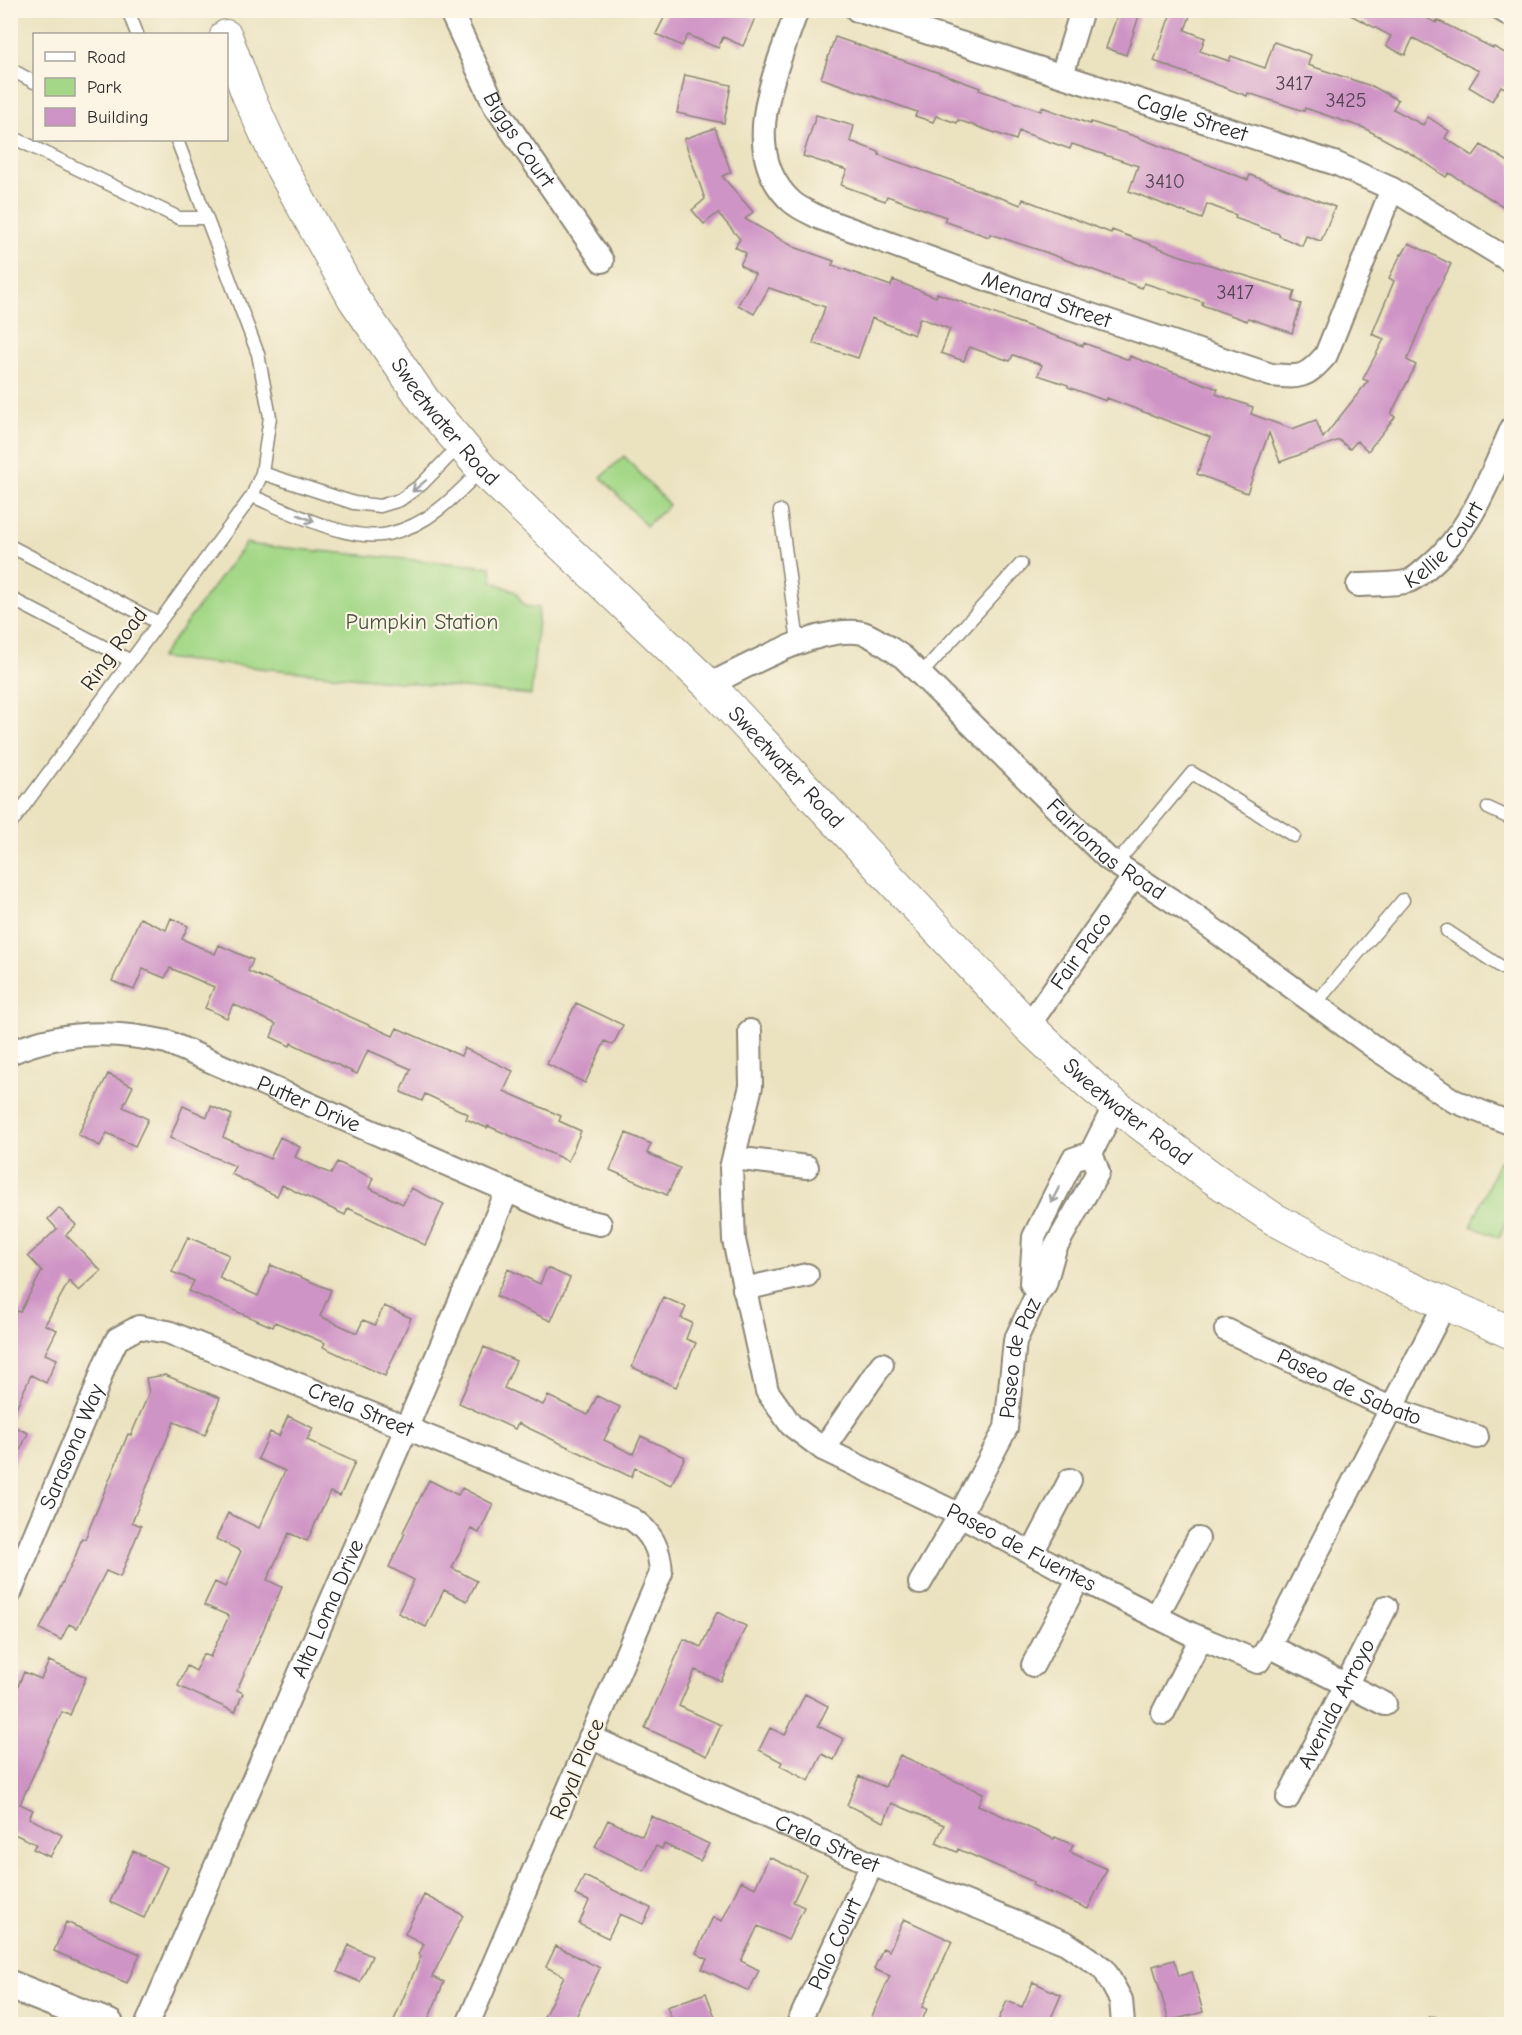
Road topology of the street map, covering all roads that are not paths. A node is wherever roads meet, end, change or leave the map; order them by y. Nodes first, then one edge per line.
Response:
1 (128, 10) edge
2 (218, 10) edge
3 (450, 10) edge
4 (797, 10) edge
5 (857, 10) edge
6 (1082, 10) edge
7 (1502, 10) edge
8 (1512, 16) edge
9 (137, 33) edge
10 (225, 33) edge
11 (228, 40) edge
12 (10, 69) edge
13 (1062, 75) junction
14 (33, 81) edge
15 (10, 136) edge
16 (177, 141) edge
17 (1392, 189) junction
18 (207, 218) junction
19 (602, 261) dead end
20 (1512, 262) edge
21 (1512, 428) edge
22 (460, 445) junction
23 (482, 470) junction
24 (262, 472) junction
25 (252, 496) junction
26 (780, 511) dead end
27 (10, 546) edge
28 (1021, 564) dead end
29 (1358, 585) dead end
30 (10, 598) edge
31 (159, 623) junction
32 (798, 642) junction
33 (131, 661) junction
34 (921, 674) junction
35 (710, 685) junction
36 (1488, 808) dead end
37 (1512, 819) edge
38 (10, 825) edge
39 (1294, 836) dead end
40 (1125, 870) junction
41 (1403, 900) dead end
42 (1447, 931) dead end
43 (1512, 974) edge
44 (1315, 1004) junction
45 (1028, 1026) junction
46 (750, 1031) dead end
47 (10, 1053) edge
48 (1114, 1105) junction
49 (1512, 1124) edge
50 (734, 1158) junction
51 (807, 1167) dead end
52 (507, 1191) junction
53 (600, 1224) dead end
54 (807, 1275) dead end
55 (744, 1289) junction
56 (1445, 1304) junction
57 (1226, 1330) dead end
58 (1512, 1333) edge
59 (882, 1364) dead end
60 (104, 1366) joint
61 (1392, 1409) junction
62 (406, 1430) junction
63 (1478, 1437) dead end
64 (823, 1449) junction
65 (1070, 1480) dead end
66 (960, 1515) junction
67 (632, 1518) joint
68 (1198, 1539) dead end
69 (1032, 1553) junction
70 (1079, 1578) junction
71 (920, 1583) dead end
72 (10, 1593) edge
73 (1386, 1607) dead end
74 (1156, 1617) junction
75 (1200, 1638) junction
76 (1269, 1646) junction
77 (1033, 1665) dead end
78 (1346, 1686) junction
79 (1385, 1704) dead end
80 (1163, 1713) dead end
81 (590, 1737) junction
82 (1288, 1798) dead end
83 (872, 1864) junction
84 (10, 1985) edge
85 (109, 2025) edge
86 (147, 2025) edge
87 (468, 2025) edge
88 (798, 2025) edge
89 (1123, 2025) edge

1 - 9 lane
2 - 10 main road, Sweetwater Road
3 - 19 street, Biggs Court
4 - 17 street, Menard Street
5 - 13 street, Cagle Street
6 - 13 street
7 - 8 street
11 - 22 main road, Sweetwater Road
12 - 14 lane
13 - 17 street, Cagle Street
15 - 18 lane
16 - 18 lane, Ring Road
17 - 20 street, Cagle Street
18 - 24 lane, Ring Road
21 - 29 street, Kellie Court
22 - 23 main road, Sweetwater Road
22 -> 24 lane
25 -> 23 lane
23 - 35 main road, Sweetwater Road
24 - 25 lane, Ring Road
25 - 31 lane, Ring Road
26 - 32 lane
27 - 31 lane
28 - 34 lane
30 - 33 lane
31 - 33 lane, Ring Road
32 - 34 street, Fairlomas Road
32 - 35 street, Fairlomas Road
33 - 38 lane, Ring Road
34 - 40 street, Fairlomas Road
35 - 45 main road, Sweetwater Road
36 - 37 lane
39 - 40 lane
40 - 44 street, Fairlomas Road
40 - 45 street, Fair Paco
41 - 44 lane
42 - 43 lane
44 - 49 street, Fairlomas Road
45 - 48 main road, Sweetwater Road
46 - 50 street, Paseo de Fuentes
47 - 52 street, Putter Drive
48 - 56 main road, Sweetwater Road
48 - 66 street, Paseo de Paz
50 - 51 street
50 - 55 street, Paseo de Fuentes
52 - 53 street, Putter Drive
52 - 62 street, Alta Loma Drive
54 - 55 street
55 - 64 street, Paseo de Fuentes
56 - 58 main road, Sweetwater Road
56 - 61 street
57 - 61 street, Paseo de Sabato
59 - 64 street
60 - 62 street, Crela Street
60 - 72 street, Sarasona Way
61 - 63 street, Paseo de Sabato
61 - 76 street
62 - 67 street, Crela Street
62 - 86 street, Alta Loma Drive
64 - 66 street, Paseo de Fuentes
65 - 69 street
66 - 69 street, Paseo de Fuentes
66 - 71 street, Paseo de Paz
67 - 81 street, Royal Place
68 - 74 street
69 - 70 street, Paseo de Fuentes
70 - 74 street, Paseo de Fuentes
70 - 77 street
73 - 78 street, Avenida Arroyo
74 - 75 street, Paseo de Fuentes
75 - 76 street, Paseo de Fuentes
75 - 80 street
76 - 78 street
78 - 79 street
78 - 82 street, Avenida Arroyo
81 - 83 street, Crela Street
81 - 87 street, Royal Place
83 - 88 street, Palo Court
83 - 89 street, Crela Street
84 - 85 street

